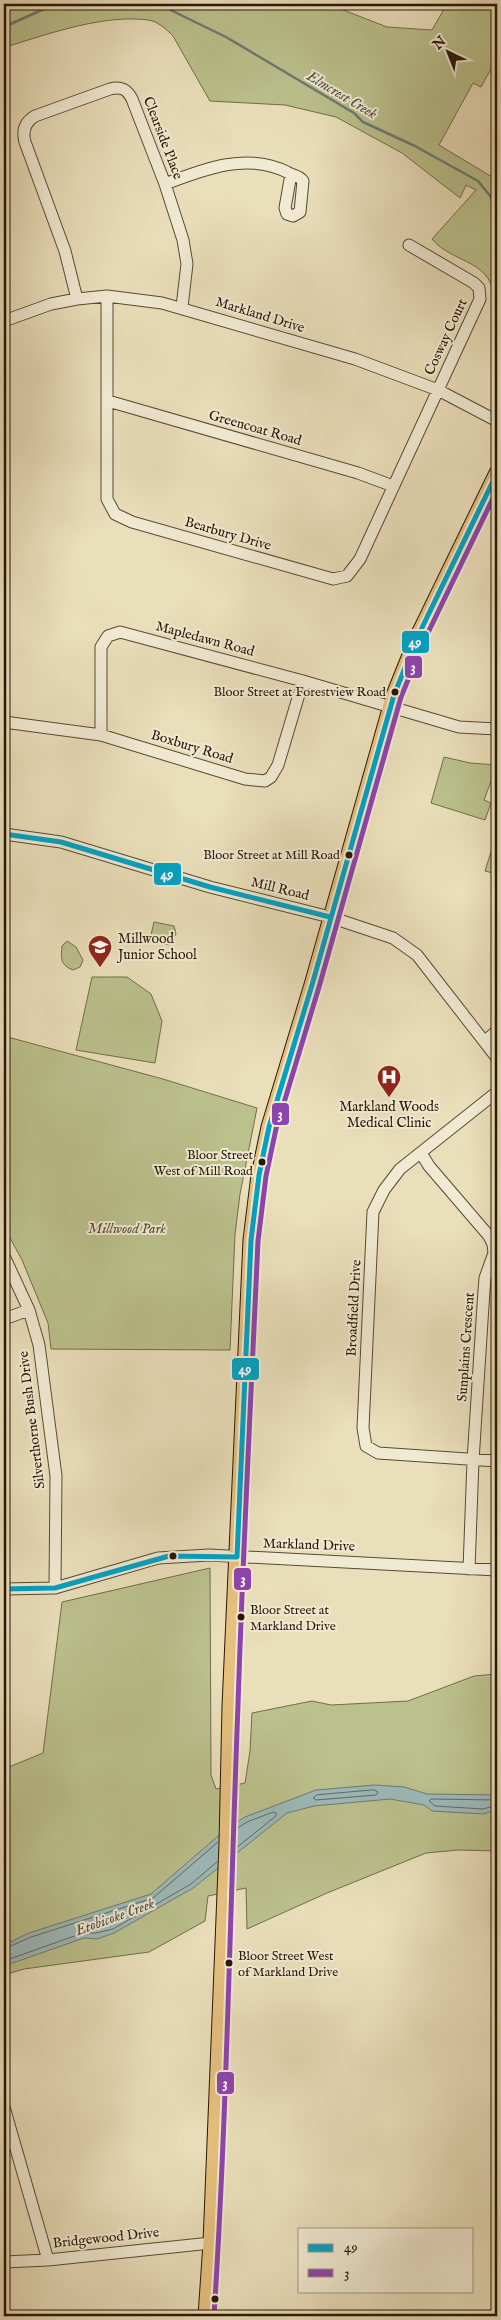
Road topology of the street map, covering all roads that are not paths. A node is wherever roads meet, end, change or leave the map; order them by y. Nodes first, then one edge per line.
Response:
1 (291, 174) dead end
2 (165, 184) junction
3 (409, 245) dead end
4 (107, 296) junction
5 (76, 299) junction
6 (182, 307) junction
7 (4, 321) edge
8 (438, 390) junction
9 (108, 401) junction
10 (497, 422) edge
11 (497, 472) edge
12 (393, 486) junction
13 (303, 682) junction
14 (390, 707) junction
15 (4, 722) edge
16 (497, 729) edge
17 (101, 734) junction
18 (4, 834) edge
19 (330, 917) junction
20 (497, 1031) edge
21 (485, 1041) junction
22 (497, 1058) edge
23 (497, 1092) edge
24 (421, 1153) junction
25 (4, 1256) edge
26 (29, 1310) junction
27 (4, 1319) edge
28 (473, 1461) junction
29 (497, 1462) edge
30 (237, 1557) junction
31 (469, 1569) junction
32 (497, 1570) edge
33 (55, 1588) junction
34 (4, 1589) edge
35 (4, 2107) edge
36 (211, 2243) junction
37 (48, 2260) junction
38 (4, 2262) edge
39 (206, 2316) edge

1 - 2 street
2 - 5 street, Clearside Place
2 - 6 street, Clearside Place
3 - 8 street, Cosway Court
4 - 5 street, Markland Drive
4 - 6 street, Markland Drive
4 - 9 street, Bearbury Drive
5 - 7 street, Markland Drive
6 - 8 street, Markland Drive
8 - 10 street, Markland Drive
8 - 12 street, Bearbury Drive
9 - 12 street, Greencoat Road
9 - 12 street, Bearbury Drive
11 - 14 main road
13 - 14 street, Mapledawn Road
13 - 17 street, Boxbury Road
13 - 17 street, Mapledawn Road
14 - 16 street, Mapledawn Road
14 - 19 main road
15 - 17 street, Boxbury Road
18 - 19 street, Mill Road
19 - 21 street, Mill Road
19 - 30 main road
20 - 21 street
21 - 22 street, Mill Road
23 - 24 street, Broadfield Drive
24 - 28 street, Sunplains Crescent
24 - 28 street, Broadfield Drive
25 - 26 street, Silverthorne Bush Drive
26 - 27 street
26 - 33 street, Silverthorne Bush Drive
28 - 29 street, Broadfield Drive
28 - 31 street, Sunplains Crescent
30 - 31 street, Markland Drive
30 - 33 street, Markland Drive
30 - 36 main road
31 - 32 street, Markland Drive
33 - 34 street, Markland Drive
35 - 37 street
36 - 37 street, Bridgewood Drive
36 - 39 main road
37 - 38 street, Bridgewood Drive

